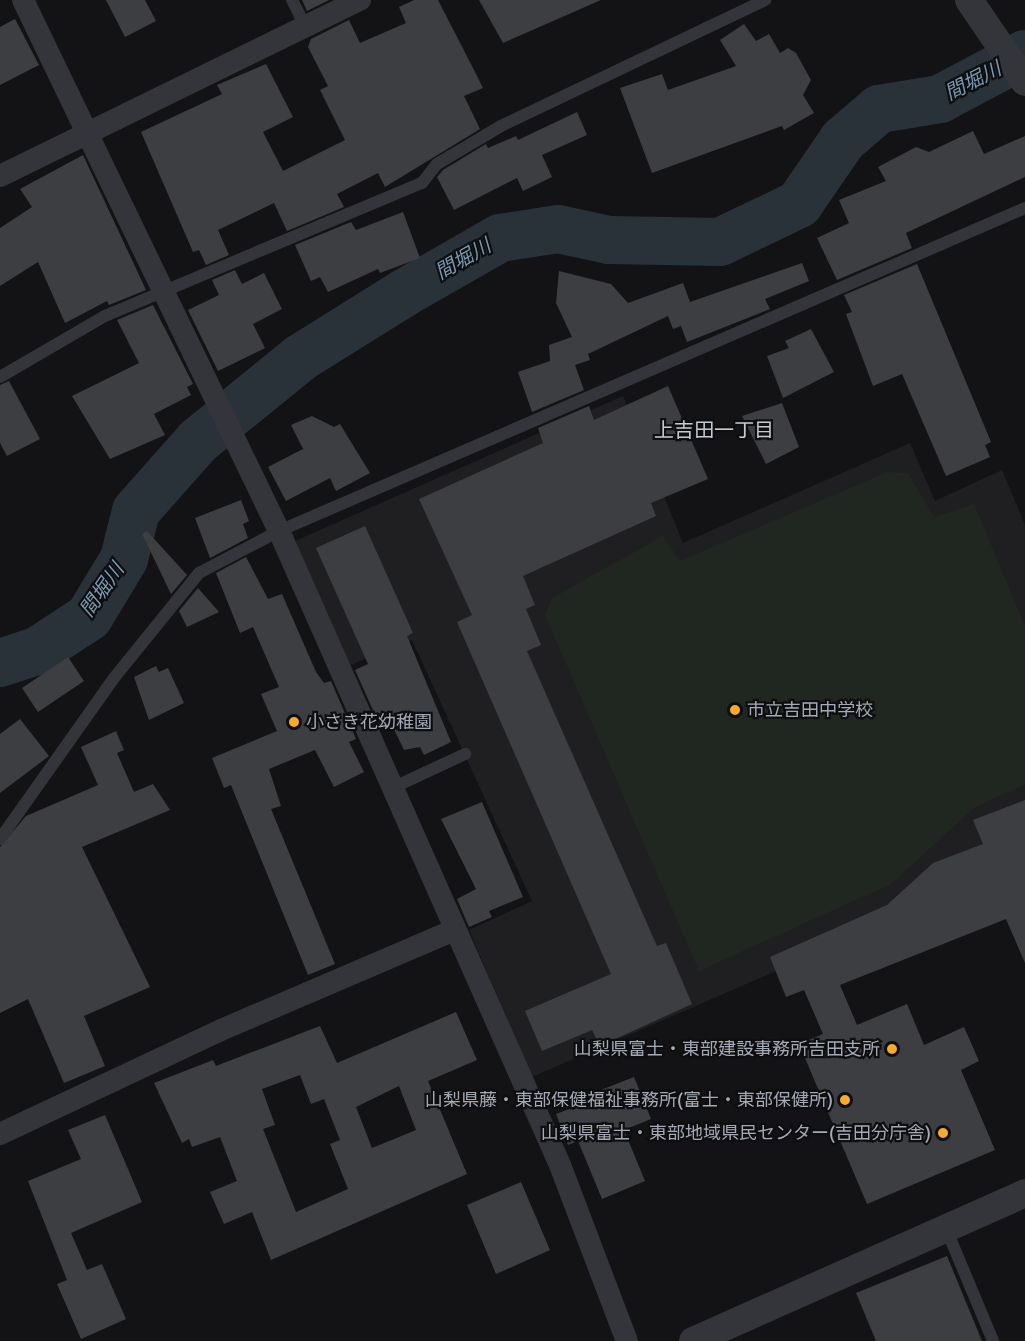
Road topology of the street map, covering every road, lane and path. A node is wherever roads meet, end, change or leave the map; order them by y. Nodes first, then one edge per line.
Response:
1 (23, 0) edge
2 (292, 0) edge
3 (360, 0) edge
4 (765, 0) edge
5 (969, 0) edge
6 (305, 26) junction
7 (1024, 80) edge
8 (90, 130) junction
9 (0, 176) edge
10 (1025, 208) edge
11 (162, 292) junction
12 (0, 377) edge
13 (279, 531) junction
14 (465, 754) dead end
15 (390, 789) junction
16 (0, 839) edge
17 (452, 931) junction
18 (0, 1134) edge
19 (1025, 1192) edge
20 (944, 1225) junction
21 (627, 1341) edge
22 (693, 1341) edge
23 (993, 1341) edge

1 - 8 street
2 - 6 lane
3 - 6 street
4 - 11 lane
5 - 7 street
6 - 8 street
8 - 9 street
8 - 11 street
10 - 13 lane
11 - 12 lane
11 - 13 street
13 - 15 street
13 - 16 lane
14 - 15 lane
15 - 17 street
17 - 18 street
17 - 21 street
19 - 20 street
20 - 22 street
20 - 23 lane

